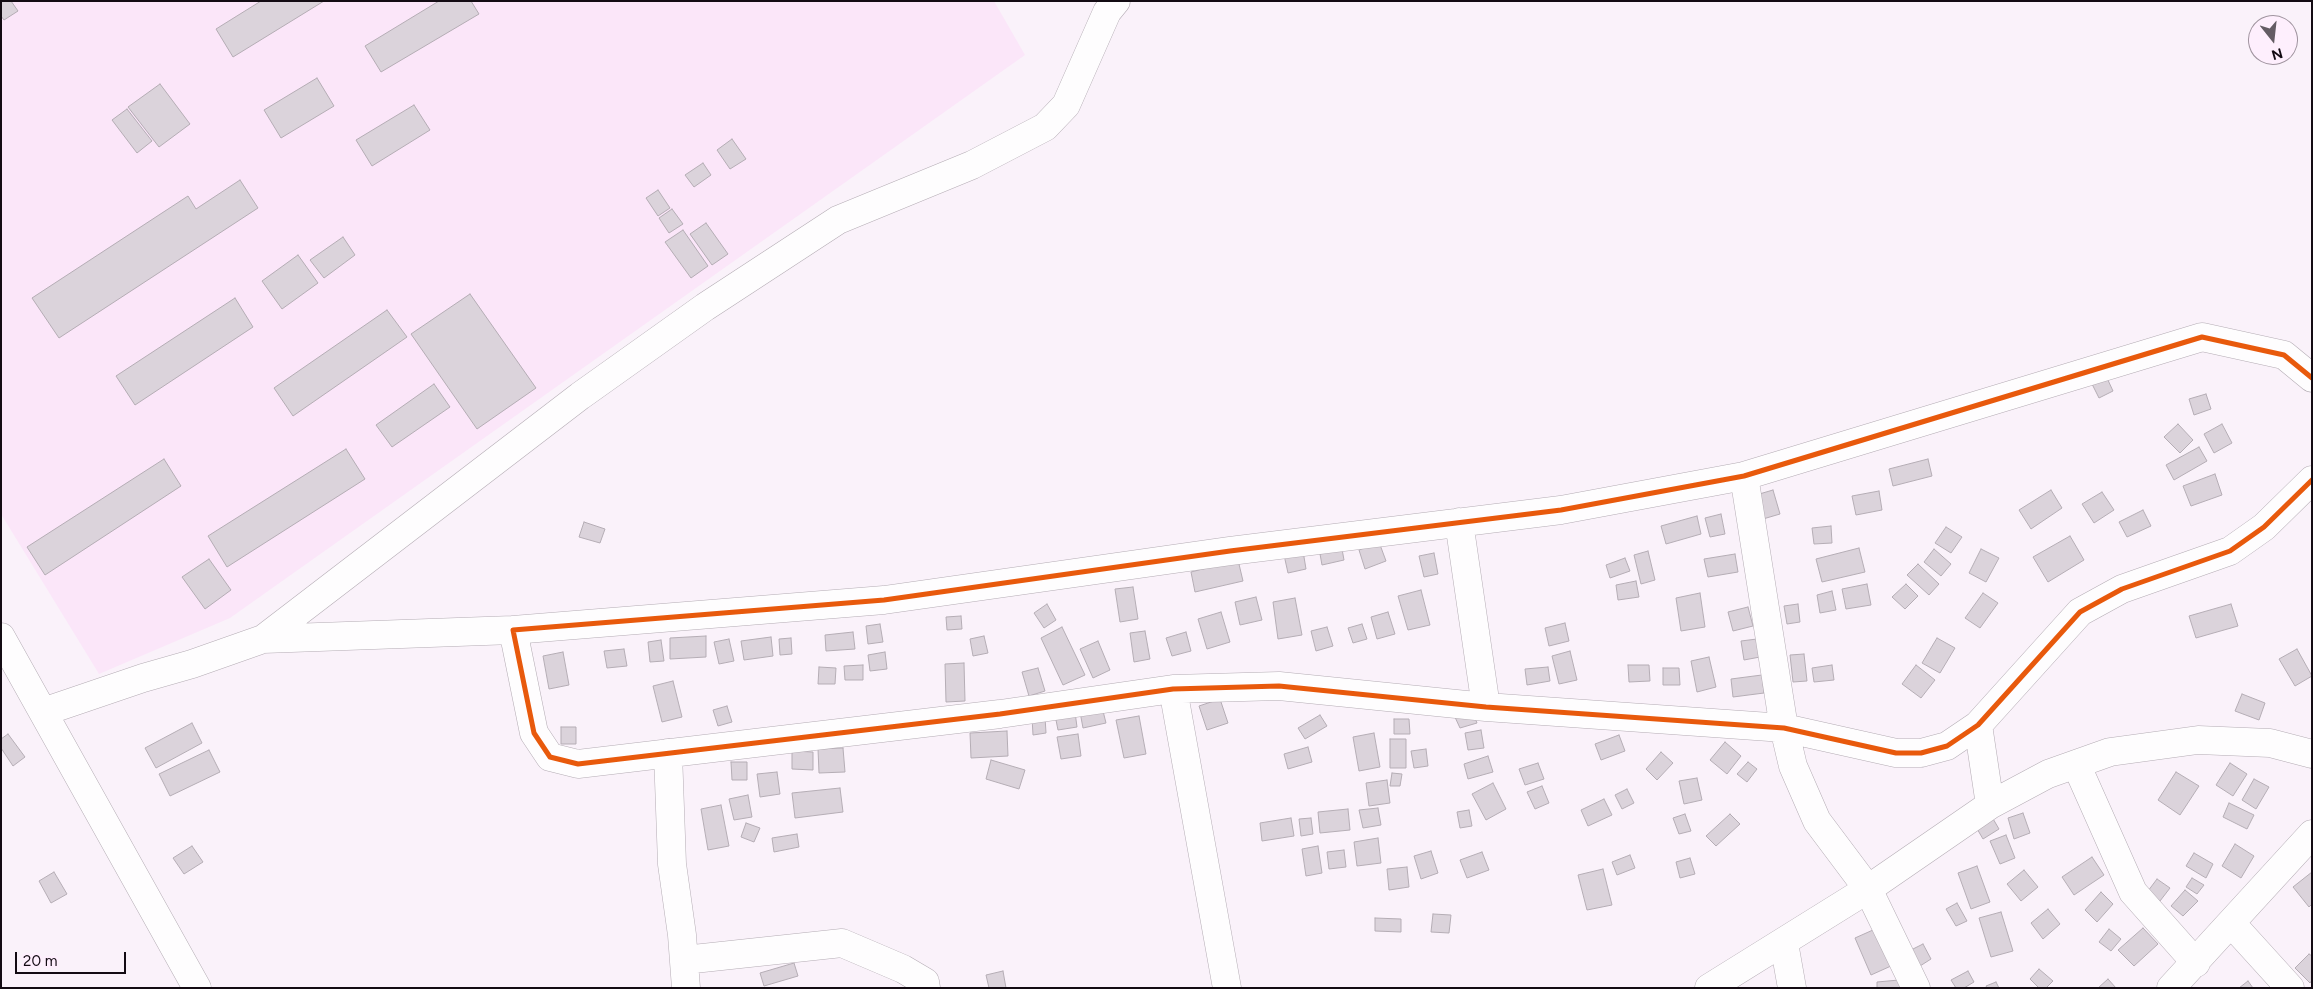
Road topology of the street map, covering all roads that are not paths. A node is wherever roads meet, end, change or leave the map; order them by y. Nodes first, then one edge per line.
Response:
1 (1116, 1) edge
2 (2312, 378) edge
3 (1744, 476) junction
4 (2312, 480) edge
5 (1459, 522) junction
6 (513, 630) junction
7 (1, 637) edge
8 (263, 639) junction
9 (1173, 689) junction
10 (1486, 707) junction
11 (43, 712) junction
12 (1978, 725) junction
13 (1784, 728) junction
14 (668, 753) junction
15 (2312, 754) edge
16 (2076, 764) junction
17 (1990, 805) junction
18 (2312, 834) edge
19 (1868, 889) junction
20 (2231, 922) junction
21 (1784, 943) junction
22 (684, 960) junction
23 (2196, 963) junction
24 (197, 988) edge
25 (686, 988) edge
26 (926, 988) edge
27 (1227, 988) edge
28 (1709, 988) edge
29 (1792, 988) edge
30 (1916, 988) edge
31 (2171, 988) edge
32 (2290, 988) edge

1 - 8 street
2 - 3 street
3 - 5 street
3 - 13 street
4 - 12 street
5 - 6 street
5 - 10 street
6 - 8 street
6 - 14 street
7 - 11 street
8 - 11 street
9 - 10 street
9 - 14 street
9 - 27 street
10 - 13 street
11 - 24 street
12 - 13 street
12 - 17 street
13 - 19 street
14 - 22 street
15 - 16 street
16 - 17 street
16 - 23 street
17 - 19 street
18 - 20 street
19 - 21 street
19 - 30 street
20 - 23 street
20 - 32 street
21 - 28 street
21 - 29 street
22 - 25 street
22 - 26 street
23 - 31 street

